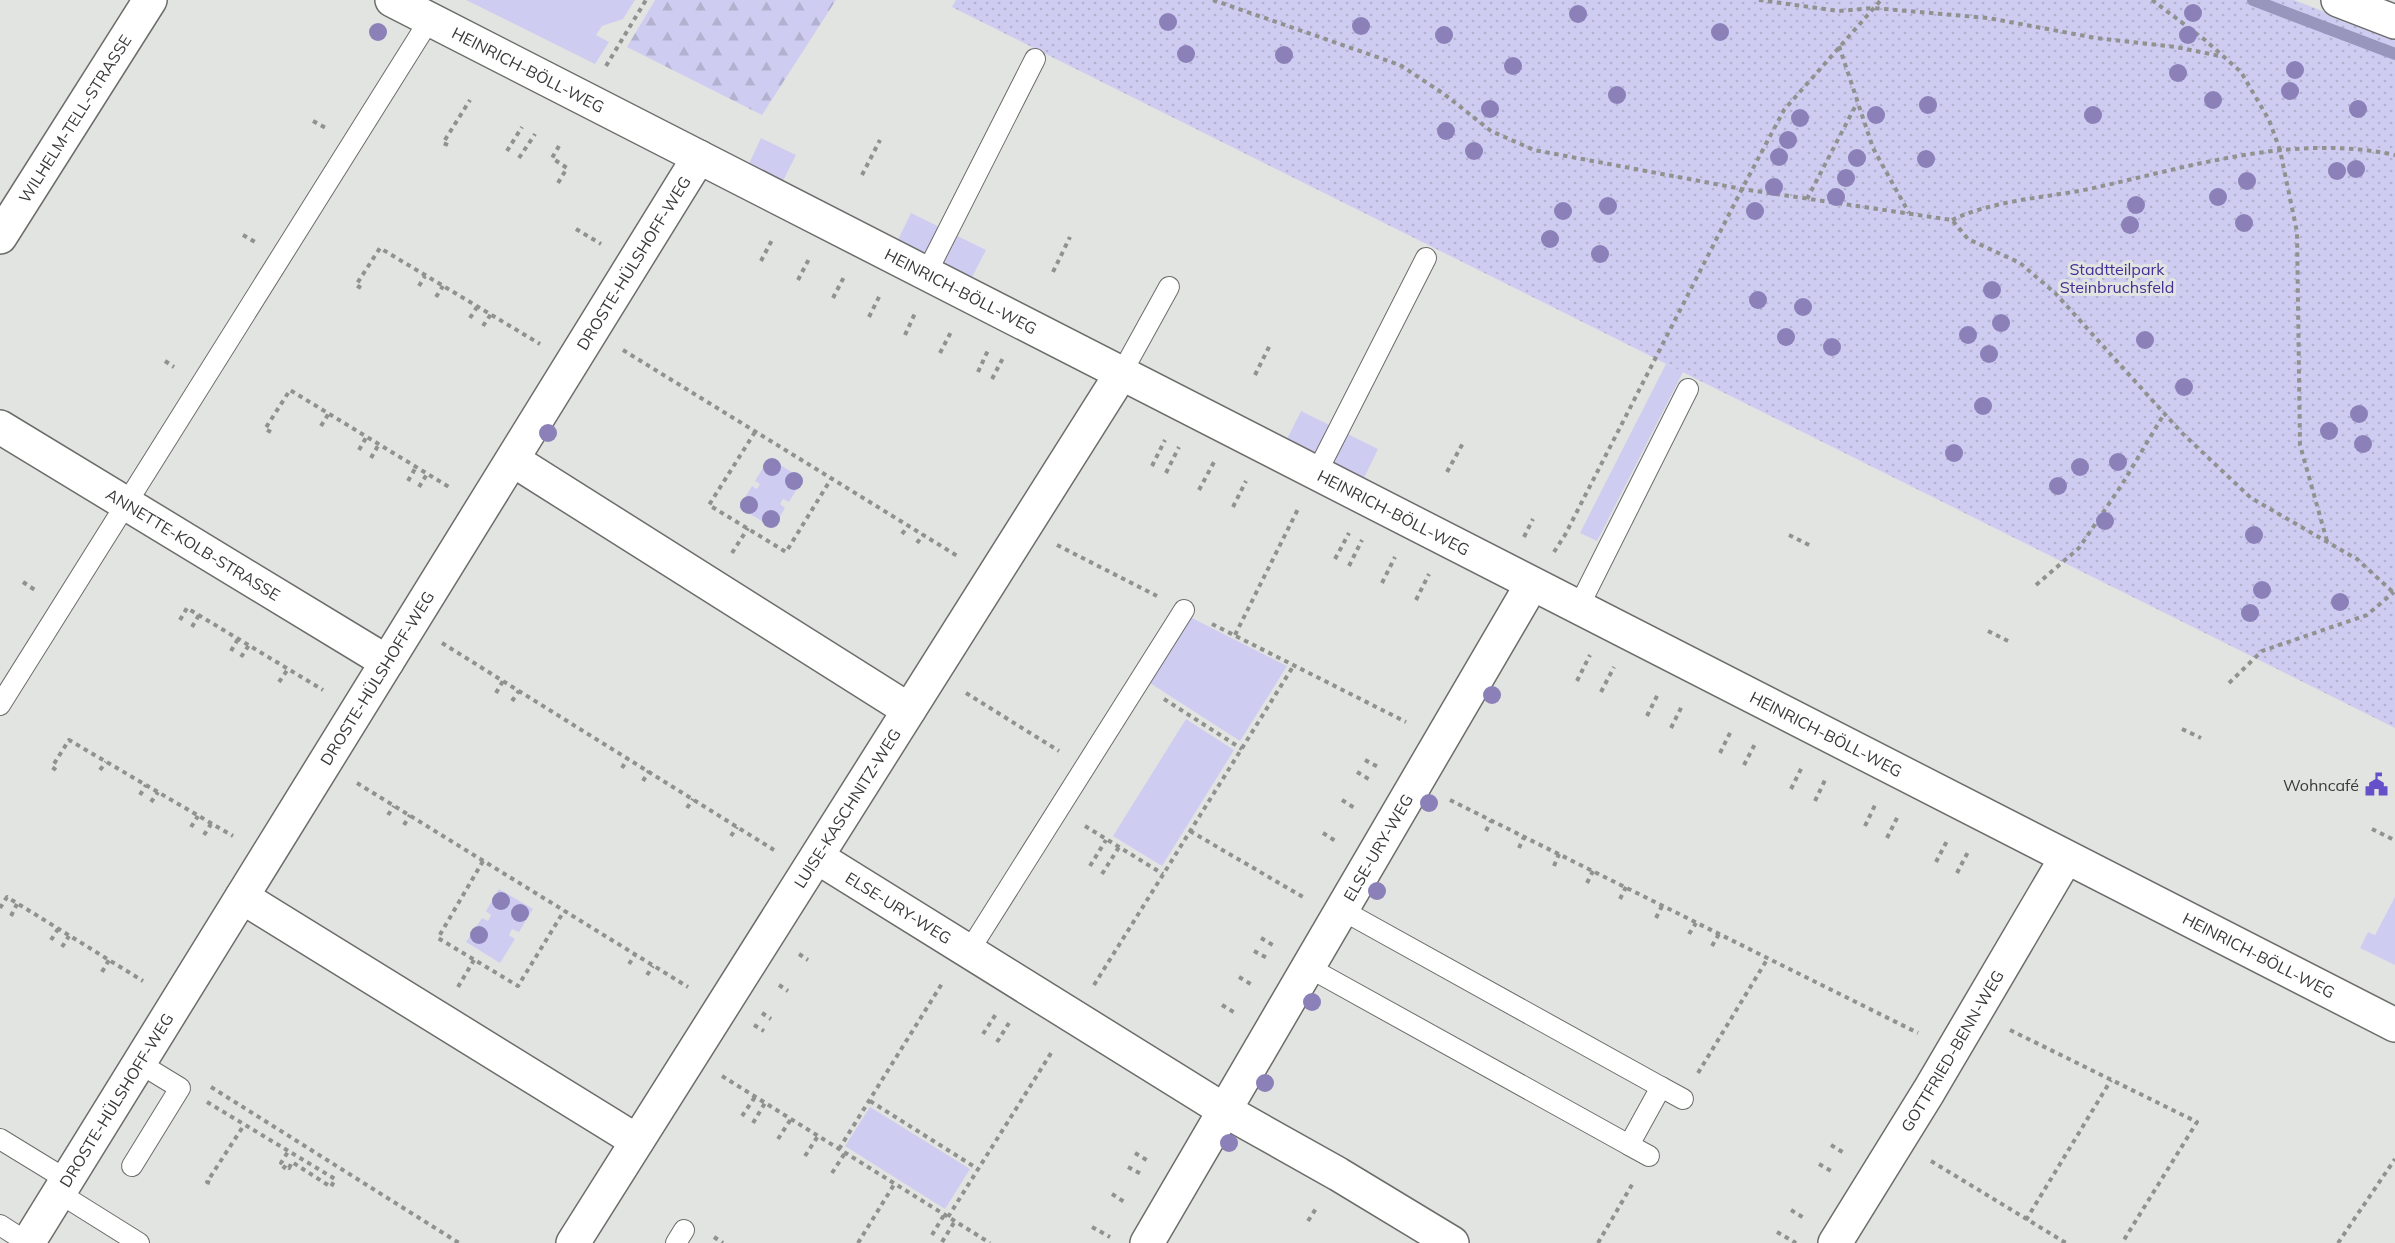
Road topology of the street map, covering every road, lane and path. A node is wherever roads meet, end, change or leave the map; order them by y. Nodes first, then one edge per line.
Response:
1 (150, 0) edge
2 (392, 0) edge
3 (645, 0) edge
4 (1212, 0) edge
5 (1759, 0) edge
6 (1881, 0) edge
7 (2152, 0) edge
8 (2338, 0) edge
9 (1873, 8) junction
10 (430, 19) junction
11 (2395, 22) edge
12 (1839, 46) junction
13 (2220, 56) junction
14 (1035, 59) dead end
15 (586, 99) junction
16 (470, 100) dead end
17 (1858, 103) junction
18 (522, 126) dead end
19 (535, 134) dead end
20 (880, 140) dead end
21 (448, 146) dead end
22 (559, 146) dead end
23 (2280, 150) junction
24 (507, 151) dead end
25 (2395, 155) edge
26 (699, 157) junction
27 (519, 158) dead end
28 (862, 175) dead end
29 (558, 183) dead end
30 (1742, 189) junction
31 (1808, 199) junction
32 (1910, 213) junction
33 (1952, 220) junction
34 (0, 237) edge
35 (774, 237) dead end
36 (1070, 237) dead end
37 (811, 256) dead end
38 (1426, 258) dead end
39 (761, 261) dead end
40 (1053, 272) dead end
41 (846, 273) dead end
42 (926, 274) junction
43 (425, 276) junction
44 (798, 280) dead end
45 (419, 286) dead end
46 (443, 286) junction
47 (1169, 287) dead end
48 (361, 288) dead end
49 (882, 291) dead end
50 (436, 297) dead end
51 (833, 298) dead end
52 (477, 307) junction
53 (917, 310) dead end
54 (491, 314) junction
55 (869, 316) dead end
56 (470, 318) dead end
57 (483, 326) dead end
58 (953, 328) dead end
59 (592, 331) junction
60 (905, 335) dead end
61 (1270, 345) dead end
62 (990, 347) dead end
63 (940, 353) dead end
64 (1005, 354) dead end
65 (572, 364) junction
66 (978, 372) dead end
67 (1121, 374) junction
68 (1255, 375) dead end
69 (666, 376) junction
70 (992, 379) dead end
71 (662, 383) dead end
72 (679, 384) junction
73 (1688, 389) dead end
74 (674, 391) dead end
75 (329, 413) junction
76 (2164, 414) junction
77 (321, 426) dead end
78 (0, 427) edge
79 (271, 432) dead end
80 (755, 432) junction
81 (367, 436) junction
82 (1166, 437) dead end
83 (1462, 443) dead end
84 (379, 444) junction
85 (1180, 444) dead end
86 (358, 450) dead end
87 (370, 458) dead end
88 (513, 460) junction
89 (1214, 462) dead end
90 (1152, 466) dead end
91 (416, 467) junction
92 (1448, 472) dead end
93 (1166, 473) dead end
94 (427, 474) junction
95 (1316, 474) junction
96 (831, 478) junction
97 (1248, 478) dead end
98 (408, 481) dead end
99 (419, 487) dead end
100 (1200, 490) dead end
101 (126, 504) junction
102 (1300, 506) dead end
103 (1233, 507) dead end
104 (483, 508) junction
105 (908, 526) junction
106 (1024, 528) junction
107 (1349, 532) dead end
108 (902, 534) dead end
109 (923, 535) junction
110 (1790, 535) dead end
111 (1363, 539) dead end
112 (2327, 541) junction
113 (917, 543) dead end
114 (1811, 546) dead end
115 (1396, 556) dead end
116 (1335, 559) dead end
117 (1349, 566) dead end
118 (1429, 573) dead end
119 (993, 578) junction
120 (1382, 583) dead end
121 (1532, 584) junction
122 (2036, 585) dead end
123 (2394, 593) edge
124 (1416, 600) dead end
125 (1578, 608) junction
126 (1184, 610) junction
127 (199, 615) junction
128 (180, 620) dead end
129 (411, 624) junction
130 (192, 627) dead end
131 (1988, 631) dead end
132 (1235, 635) junction
133 (238, 639) junction
134 (2008, 641) dead end
135 (249, 645) junction
136 (231, 651) dead end
137 (1590, 655) dead end
138 (240, 657) dead end
139 (387, 662) junction
140 (1294, 665) junction
141 (1614, 667) dead end
142 (288, 669) junction
143 (933, 673) junction
144 (503, 681) junction
145 (1577, 681) dead end
146 (279, 682) dead end
147 (1138, 682) junction
148 (2229, 683) dead end
149 (1660, 690) dead end
150 (519, 691) junction
151 (496, 693) dead end
152 (1601, 693) dead end
153 (512, 701) dead end
154 (1684, 702) dead end
155 (0, 705) edge
156 (909, 710) junction
157 (357, 711) junction
158 (1647, 716) dead end
159 (1408, 723) dead end
160 (1733, 727) dead end
161 (1671, 728) dead end
162 (2182, 729) dead end
163 (2201, 738) dead end
164 (1757, 739) dead end
165 (1242, 749) junction
166 (1720, 753) dead end
167 (628, 758) junction
168 (106, 762) junction
169 (325, 763) junction
170 (1804, 763) dead end
171 (1744, 765) dead end
172 (622, 768) dead end
173 (1085, 768) junction
174 (56, 770) dead end
175 (100, 770) dead end
176 (649, 771) junction
177 (1828, 775) dead end
178 (643, 781) dead end
179 (146, 785) junction
180 (1791, 789) dead end
181 (158, 792) junction
182 (140, 795) dead end
183 (1446, 798) dead end
184 (693, 799) junction
185 (1878, 800) dead end
186 (1815, 801) dead end
187 (151, 802) dead end
188 (394, 805) junction
189 (687, 808) dead end
190 (1059, 810) junction
191 (1901, 811) dead end
192 (388, 815) dead end
193 (410, 815) junction
194 (198, 816) junction
195 (1491, 821) junction
196 (211, 824) junction
197 (404, 825) dead end
198 (737, 826) junction
199 (1864, 826) dead end
200 (191, 827) dead end
201 (2372, 829) dead end
202 (1190, 831) junction
203 (1486, 831) dead end
204 (204, 835) dead end
205 (731, 836) dead end
206 (1950, 836) dead end
207 (1524, 837) junction
208 (1887, 838) dead end
209 (1106, 840) junction
210 (2394, 840) edge
211 (1971, 846) dead end
212 (1119, 848) junction
213 (1519, 848) dead end
214 (1559, 855) junction
215 (267, 857) junction
216 (2066, 858) junction
217 (483, 861) junction
218 (1936, 862) dead end
219 (813, 864) junction
220 (1090, 866) dead end
221 (1554, 866) dead end
222 (1593, 871) junction
223 (1957, 873) dead end
224 (1102, 874) dead end
225 (1163, 874) junction
226 (1587, 883) dead end
227 (1626, 887) junction
228 (242, 897) junction
229 (1306, 899) dead end
230 (1620, 899) dead end
231 (17, 904) junction
232 (1662, 906) junction
233 (0, 909) edge
234 (1342, 910) junction
235 (564, 911) junction
236 (10, 915) dead end
237 (1656, 918) dead end
238 (1696, 922) junction
239 (58, 929) junction
240 (1689, 934) dead end
241 (1719, 934) junction
242 (69, 936) junction
243 (51, 940) dead end
244 (1712, 946) dead end
245 (62, 947) dead end
246 (969, 951) junction
247 (635, 955) junction
248 (109, 960) junction
249 (629, 964) dead end
250 (653, 966) junction
251 (1308, 967) junction
252 (102, 972) dead end
253 (647, 975) dead end
254 (177, 1002) junction
255 (722, 1008) junction
256 (1975, 1012) junction
257 (1074, 1017) junction
258 (2395, 1025) edge
259 (1953, 1050) junction
260 (691, 1056) junction
261 (139, 1063) junction
262 (2111, 1080) junction
263 (208, 1086) dead end
264 (1661, 1087) junction
265 (180, 1088) junction
266 (755, 1096) junction
267 (1683, 1099) dead end
268 (870, 1101) junction
269 (765, 1103) junction
270 (1224, 1110) junction
271 (742, 1116) dead end
272 (791, 1119) junction
273 (753, 1123) dead end
274 (243, 1125) junction
275 (818, 1136) junction
276 (0, 1138) edge
277 (778, 1138) dead end
278 (637, 1141) junction
279 (1898, 1141) junction
280 (1629, 1145) junction
281 (1831, 1145) dead end
282 (839, 1149) junction
283 (289, 1150) junction
284 (845, 1153) junction
285 (1848, 1155) dead end
286 (805, 1156) dead end
287 (1649, 1156) dead end
288 (2395, 1159) edge
289 (1819, 1164) dead end
290 (132, 1166) dead end
291 (978, 1169) junction
292 (832, 1173) dead end
293 (1836, 1174) dead end
294 (210, 1183) dead end
295 (895, 1183) junction
296 (63, 1187) junction
297 (1791, 1210) dead end
298 (946, 1216) junction
299 (2026, 1220) junction
300 (955, 1221) junction
301 (1808, 1221) dead end
302 (0, 1225) edge
303 (1092, 1227) dead end
304 (1778, 1232) dead end
305 (932, 1235) dead end
306 (714, 1237) dead end
307 (981, 1237) junction
308 (942, 1242) edge
309 (1119, 1242) edge
310 (1795, 1242) edge
311 (28, 1243) edge
312 (139, 1243) edge
313 (459, 1243) edge
314 (573, 1243) edge
315 (723, 1243) edge
316 (858, 1243) edge
317 (978, 1243) edge
318 (990, 1243) edge
319 (1147, 1243) edge
320 (1452, 1243) edge
321 (1835, 1243) edge
322 (2066, 1243) edge
323 (2122, 1243) edge
324 (2338, 1243) edge

1 - 34 street, WILHELM-TELL-STRASSE
2 - 10 street, HEINRICH-BÖLL-WEG
3 - 15 path
4 - 30 path
5 - 9 path
6 - 9 path
7 - 13 path
8 - 11 street
9 - 12 path
9 - 13 path
10 - 15 street, HEINRICH-BÖLL-WEG
10 - 101 lane
12 - 17 path
12 - 30 path
13 - 23 path
14 - 42 lane
15 - 26 street, HEINRICH-BÖLL-WEG
16 - 21 path
17 - 31 path
17 - 32 path
18 - 24 path
19 - 27 path
20 - 28 path
22 - 29 path
23 - 25 path
23 - 33 path
23 - 112 path
26 - 42 street, HEINRICH-BÖLL-WEG
26 - 59 street, DROSTE-HÜLSHOFF-WEG
30 - 31 path
30 - 121 path
31 - 32 path
32 - 33 path
33 - 76 path
35 - 39 path
36 - 40 path
37 - 44 path
38 - 95 lane
41 - 51 path
42 - 67 street, HEINRICH-BÖLL-WEG
43 - 45 path
43 - 46 path
43 - 48 path
46 - 50 path
46 - 52 path
47 - 67 lane
49 - 55 path
52 - 54 path
52 - 56 path
53 - 60 path
54 - 57 path
54 - 65 path
58 - 63 path
59 - 65 street, DROSTE-HÜLSHOFF-WEG
59 - 69 path
61 - 68 path
62 - 66 path
64 - 70 path
65 - 88 street, DROSTE-HÜLSHOFF-WEG
67 - 95 street, HEINRICH-BÖLL-WEG
67 - 106 street, LUISE-KASCHNITZ-WEG
69 - 71 path
69 - 72 path
72 - 74 path
72 - 80 path
73 - 125 lane
75 - 77 path
75 - 79 path
75 - 81 path
76 - 112 path
76 - 122 path
78 - 101 street, ANNETTE-KOLB-STRASSE
80 - 96 path
80 - 96 path
81 - 84 path
81 - 86 path
82 - 90 path
83 - 92 path
84 - 87 path
84 - 91 path
85 - 93 path
88 - 104 street, DROSTE-HÜLSHOFF-WEG
88 - 156 street
89 - 100 path
91 - 94 path
91 - 98 path
94 - 99 path
94 - 104 path
95 - 121 street, HEINRICH-BÖLL-WEG
96 - 105 path
97 - 103 path
101 - 139 street, ANNETTE-KOLB-STRASSE
101 - 155 lane
102 - 132 path
104 - 129 street, DROSTE-HÜLSHOFF-WEG
105 - 108 path
105 - 109 path
106 - 119 street, LUISE-KASCHNITZ-WEG
106 - 126 path
107 - 116 path
109 - 113 path
109 - 119 path
110 - 114 path
111 - 117 path
112 - 123 path
115 - 120 path
118 - 124 path
119 - 143 street, LUISE-KASCHNITZ-WEG
121 - 125 street, HEINRICH-BÖLL-WEG
121 - 234 street, ELSE-URY-WEG
123 - 148 path
125 - 216 street, HEINRICH-BÖLL-WEG
126 - 132 path
126 - 147 lane
127 - 128 path
127 - 130 path
127 - 133 path
129 - 139 street, DROSTE-HÜLSHOFF-WEG
129 - 144 path
131 - 134 path
132 - 140 path
133 - 135 path
133 - 136 path
135 - 138 path
135 - 142 path
137 - 145 path
139 - 157 street, DROSTE-HÜLSHOFF-WEG
140 - 159 path
140 - 165 path
141 - 152 path
142 - 146 path
142 - 157 path
143 - 156 street, LUISE-KASCHNITZ-WEG
143 - 173 path
144 - 150 path
144 - 151 path
147 - 165 path
147 - 173 lane
149 - 158 path
150 - 153 path
150 - 167 path
154 - 161 path
156 - 219 street, LUISE-KASCHNITZ-WEG
157 - 169 street, DROSTE-HÜLSHOFF-WEG
160 - 166 path
162 - 163 path
164 - 171 path
165 - 202 path
167 - 172 path
167 - 176 path
168 - 174 path
168 - 175 path
168 - 179 path
169 - 188 path
169 - 215 street, DROSTE-HÜLSHOFF-WEG
170 - 180 path
173 - 190 lane
176 - 178 path
176 - 184 path
177 - 186 path
179 - 181 path
179 - 182 path
181 - 187 path
181 - 194 path
183 - 195 path
184 - 189 path
184 - 198 path
185 - 199 path
188 - 192 path
188 - 193 path
190 - 209 path
190 - 246 lane
191 - 208 path
193 - 197 path
193 - 217 path
194 - 196 path
194 - 200 path
195 - 203 path
195 - 207 path
196 - 204 path
196 - 215 path
198 - 205 path
198 - 219 path
201 - 210 path
202 - 225 path
202 - 229 path
206 - 218 path
207 - 213 path
207 - 214 path
209 - 212 path
209 - 220 path
211 - 223 path
212 - 224 path
212 - 225 path
214 - 221 path
214 - 222 path
215 - 228 street, DROSTE-HÜLSHOFF-WEG
216 - 256 street, GOTTFRIED-BENN-WEG
216 - 258 street, HEINRICH-BÖLL-WEG
217 - 235 path
217 - 235 path
219 - 246 street, ELSE-URY-WEG
219 - 255 street, LUISE-KASCHNITZ-WEG
222 - 226 path
222 - 227 path
225 - 257 path
227 - 230 path
227 - 232 path
228 - 254 street, DROSTE-HÜLSHOFF-WEG
228 - 278 street
231 - 233 path
231 - 236 path
231 - 239 path
232 - 237 path
232 - 238 path
234 - 251 street, ELSE-URY-WEG
234 - 264 lane
235 - 247 path
238 - 240 path
238 - 241 path
239 - 242 path
239 - 243 path
241 - 244 path
241 - 259 path
242 - 245 path
242 - 248 path
246 - 257 street, ELSE-URY-WEG
246 - 268 path
247 - 249 path
247 - 250 path
248 - 252 path
248 - 254 path
250 - 253 path
250 - 255 path
251 - 270 street, ELSE-URY-WEG
251 - 280 lane
254 - 261 street, DROSTE-HÜLSHOFF-WEG
255 - 260 street, LUISE-KASCHNITZ-WEG
256 - 259 street, GOTTFRIED-BENN-WEG
256 - 262 path
257 - 270 street, ELSE-URY-WEG
257 - 291 path
259 - 279 street, GOTTFRIED-BENN-WEG
260 - 266 path
260 - 278 street, LUISE-KASCHNITZ-WEG
261 - 265 lane
261 - 296 street, DROSTE-HÜLSHOFF-WEG
262 - 299 path
262 - 323 path
263 - 313 path
264 - 267 lane
264 - 280 lane
265 - 274 path
265 - 290 lane
266 - 269 path
266 - 271 path
268 - 282 path
268 - 291 path
269 - 272 path
269 - 273 path
270 - 319 street, ELSE-URY-WEG
270 - 320 street
272 - 275 path
272 - 277 path
274 - 283 path
274 - 294 path
275 - 282 path
275 - 286 path
276 - 296 lane
278 - 314 street, LUISE-KASCHNITZ-WEG
279 - 299 path
279 - 321 street, GOTTFRIED-BENN-WEG
280 - 287 lane
281 - 285 path
282 - 284 path
283 - 283 path
284 - 292 path
284 - 295 path
288 - 324 path
289 - 293 path
291 - 298 path
295 - 298 path
295 - 316 path
296 - 311 street, DROSTE-HÜLSHOFF-WEG
296 - 312 lane
297 - 301 path
298 - 300 path
298 - 305 path
299 - 322 path
300 - 307 path
300 - 308 path
302 - 311 lane
303 - 309 path
304 - 310 path
306 - 315 path
307 - 317 path
307 - 318 path

